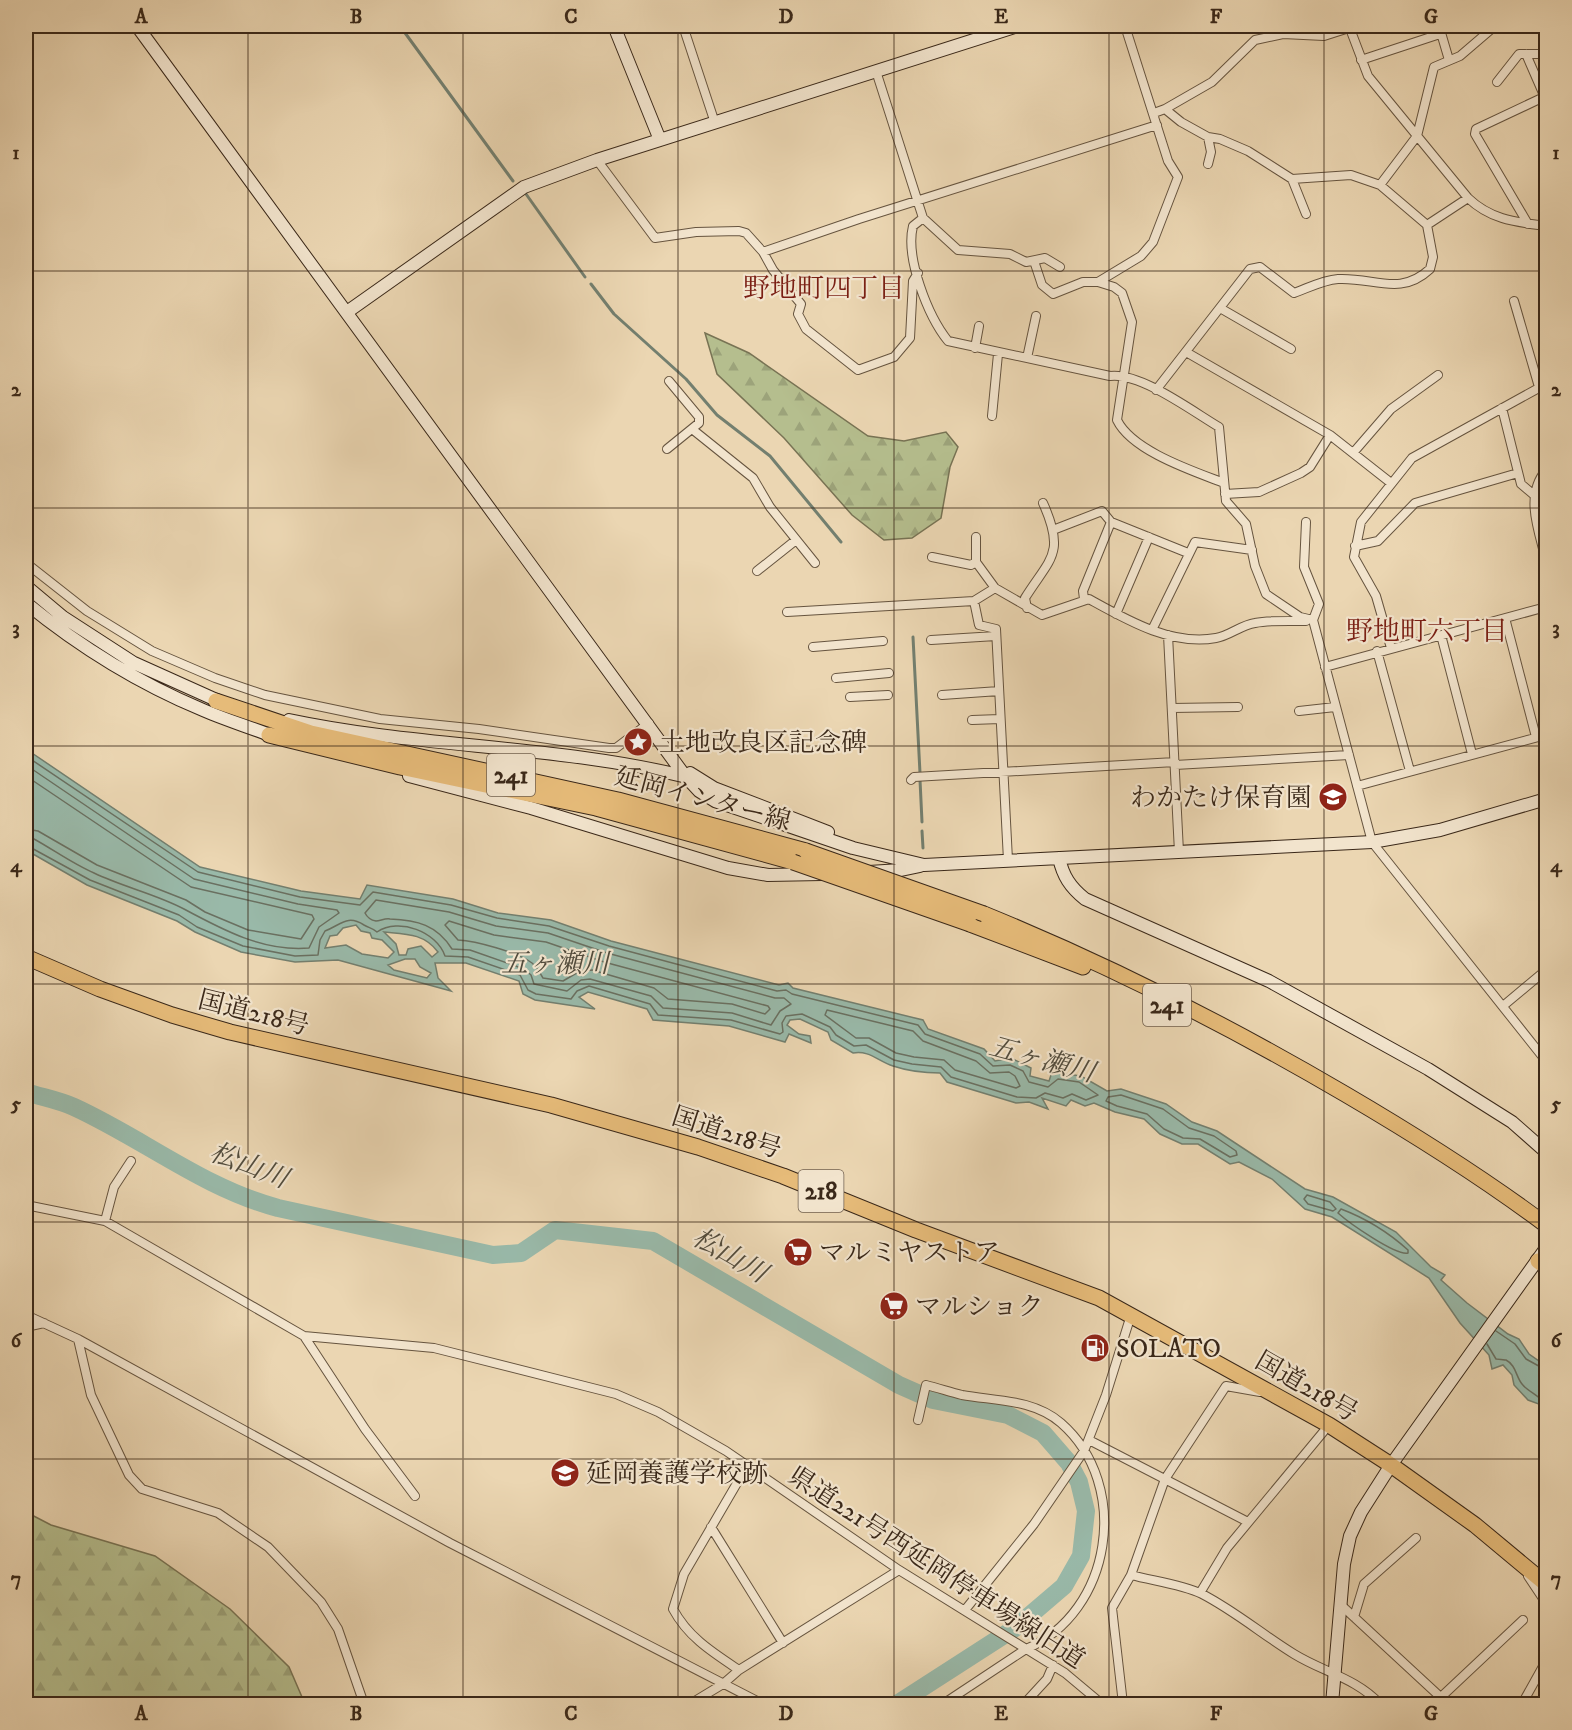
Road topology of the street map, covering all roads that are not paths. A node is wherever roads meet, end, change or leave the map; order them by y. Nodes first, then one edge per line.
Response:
1 (137, 26) edge
2 (614, 26) edge
3 (683, 26) edge
4 (1018, 26) edge
5 (1125, 26) edge
6 (1495, 26) edge
7 (1349, 27) edge
8 (1439, 30) edge
9 (1526, 54) junction
10 (1546, 54) edge
11 (1361, 60) junction
12 (1449, 60) junction
13 (876, 71) junction
14 (1497, 82) dead end
15 (1546, 98) edge
16 (1165, 109) junction
17 (1154, 113) junction
18 (715, 123) junction
19 (1157, 125) junction
20 (1417, 136) junction
21 (1208, 137) junction
22 (660, 140) junction
23 (597, 160) junction
24 (1208, 164) dead end
25 (1292, 179) junction
26 (1380, 185) junction
27 (1468, 198) junction
28 (917, 202) junction
29 (1306, 214) dead end
30 (924, 218) junction
31 (1528, 224) junction
32 (1427, 225) junction
33 (1546, 226) edge
34 (763, 252) junction
35 (1034, 261) junction
36 (1060, 267) dead end
37 (918, 273) junction
38 (1098, 282) junction
39 (1514, 302) dead end
40 (1220, 308) junction
41 (347, 312) junction
42 (1036, 316) dead end
43 (979, 326) dead end
44 (975, 348) junction
45 (1291, 349) dead end
46 (1186, 352) junction
47 (998, 354) junction
48 (1027, 358) junction
49 (1122, 374) junction
50 (1438, 375) dead end
51 (669, 381) dead end
52 (1543, 385) edge
53 (1156, 390) junction
54 (1502, 408) junction
55 (992, 416) dead end
56 (692, 429) junction
57 (1330, 435) junction
58 (667, 449) dead end
59 (1353, 453) junction
60 (1546, 470) edge
61 (1518, 473) junction
62 (1224, 483) junction
63 (1390, 483) junction
64 (1225, 494) junction
65 (1534, 495) junction
66 (1043, 503) dead end
67 (1111, 522) junction
68 (1306, 522) dead end
69 (1053, 530) junction
70 (976, 537) dead end
71 (1149, 537) junction
72 (796, 540) junction
73 (1355, 546) junction
74 (1252, 550) junction
75 (1188, 553) junction
76 (932, 557) dead end
77 (1546, 560) edge
78 (976, 562) junction
79 (26, 563) edge
80 (815, 563) dead end
81 (757, 571) dead end
82 (26, 586) edge
83 (995, 588) junction
84 (1084, 599) junction
85 (974, 601) junction
86 (26, 603) edge
87 (1546, 607) edge
88 (1027, 608) junction
89 (787, 612) dead end
90 (1116, 614) junction
91 (1505, 618) junction
92 (1313, 620) junction
93 (1152, 630) junction
94 (1168, 635) junction
95 (1441, 635) junction
96 (996, 636) junction
97 (931, 640) dead end
98 (884, 641) dead end
99 (813, 647) dead end
100 (1391, 648) junction
101 (1377, 651) junction
102 (1325, 666) junction
103 (889, 673) dead end
104 (836, 678) dead end
105 (999, 691) junction
106 (888, 694) dead end
107 (942, 695) dead end
108 (850, 697) dead end
109 (216, 701) junction
110 (1238, 707) dead end
111 (1172, 708) junction
112 (1335, 708) junction
113 (1299, 711) dead end
114 (1000, 719) junction
115 (972, 720) dead end
116 (649, 723) junction
117 (269, 735) junction
118 (1546, 735) edge
119 (1536, 737) junction
120 (1348, 754) junction
121 (1472, 754) junction
122 (1175, 763) junction
123 (1410, 771) junction
124 (1003, 772) junction
125 (691, 778) junction
126 (911, 780) dead end
127 (1357, 786) junction
128 (1546, 799) edge
129 (1372, 843) junction
130 (1179, 852) junction
131 (1059, 858) junction
132 (1008, 861) junction
133 (924, 865) junction
134 (26, 957) edge
135 (1546, 970) edge
136 (1503, 1006) junction
137 (1546, 1062) edge
138 (1358, 1101) junction
139 (1546, 1152) edge
140 (131, 1161) dead end
141 (26, 1205) edge
142 (105, 1221) junction
143 (1546, 1225) edge
144 (1546, 1248) edge
145 (1542, 1264) edge
146 (1131, 1315) junction
147 (26, 1316) edge
148 (44, 1323) junction
149 (26, 1327) edge
150 (304, 1336) junction
151 (78, 1339) junction
152 (1278, 1395) junction
153 (918, 1420) dead end
154 (1329, 1425) junction
155 (1089, 1440) junction
156 (1084, 1451) junction
157 (1391, 1465) junction
158 (747, 1466) junction
159 (1165, 1479) junction
160 (415, 1496) dead end
161 (1248, 1522) junction
162 (711, 1527) junction
163 (1416, 1538) dead end
164 (1515, 1556) junction
165 (899, 1570) junction
166 (1131, 1575) junction
167 (1546, 1584) edge
168 (1200, 1593) junction
169 (1546, 1603) edge
170 (1341, 1605) junction
171 (965, 1610) junction
172 (1354, 1617) junction
173 (1523, 1620) dead end
174 (783, 1642) junction
175 (1026, 1649) junction
176 (1546, 1661) edge
177 (1053, 1665) junction
178 (738, 1670) junction
179 (1335, 1672) junction
180 (723, 1684) junction
181 (1440, 1698) junction
182 (364, 1704) edge
183 (690, 1704) edge
184 (763, 1704) edge
185 (943, 1704) edge
186 (1024, 1704) edge
187 (1102, 1704) edge
188 (1123, 1704) edge
189 (1332, 1704) edge
190 (1380, 1704) edge
191 (1448, 1704) edge
192 (1522, 1704) edge

1 - 41 street
2 - 22 street
3 - 18 street
4 - 13 street
5 - 17 street
6 - 12 street
7 - 11 street
7 - 16 street
8 - 11 street
8 - 12 street
9 - 10 street
9 - 14 street
9 - 15 street
11 - 20 street
12 - 20 street
13 - 18 street
13 - 28 street
15 - 31 street
16 - 17 street
16 - 21 street
17 - 19 street
18 - 22 street
19 - 28 street
19 - 38 street
20 - 26 street
20 - 27 street
21 - 24 street
21 - 25 street
22 - 23 street
23 - 34 street
23 - 41 street
25 - 26 street
25 - 29 street
26 - 32 street
27 - 31 street
27 - 32 street
28 - 30 street
28 - 34 street
30 - 35 street
30 - 37 street
31 - 33 street
32 - 40 street
34 - 37 street
35 - 36 street
35 - 38 street
37 - 44 street
38 - 49 street
39 - 52 street
40 - 45 street
40 - 46 street
41 - 116 street
42 - 48 street
43 - 44 street
44 - 47 street
46 - 53 street
46 - 57 street
47 - 48 street
47 - 55 street
48 - 49 street
49 - 53 street
49 - 62 street
50 - 59 street
51 - 56 street
52 - 54 street
53 - 62 street
54 - 61 street
54 - 63 street
56 - 58 street
56 - 72 street
57 - 59 street
57 - 64 street
59 - 63 street
60 - 65 street
61 - 65 street
61 - 73 street
62 - 64 street
63 - 73 street
64 - 74 street
65 - 77 street
66 - 69 street
67 - 69 street
67 - 71 street
67 - 84 street
68 - 92 street
69 - 88 street
70 - 78 street
71 - 75 street
71 - 90 street
72 - 80 street
72 - 81 street
73 - 100 street
74 - 75 street
74 - 92 street
75 - 93 street
76 - 78 street
78 - 83 street
79 - 116 street
82 - 109 street, 延岡インター線 / 241
83 - 85 street
83 - 88 street
84 - 88 street
84 - 90 street
85 - 89 street
85 - 96 street
86 - 117 street, 延岡インター線 / 241
87 - 91 street
90 - 93 street
91 - 95 street
91 - 119 street
92 - 94 street
92 - 102 street
93 - 94 street
94 - 111 street
95 - 100 street
95 - 121 street
96 - 97 street
96 - 105 street
98 - 99 street
100 - 101 street
101 - 102 street
101 - 123 street
102 - 112 street
103 - 104 street
105 - 107 street
105 - 114 street
106 - 108 street
109 - 125 street, 241
109 - 138 highway, 延岡インター線 / 241, bridge
110 - 111 street
111 - 122 street
112 - 113 street
112 - 120 street
114 - 115 street
114 - 124 street
116 - 125 street
117 - 133 street, 241
117 - 138 highway, 延岡インター線 / 241, bridge
118 - 119 street
119 - 121 street
120 - 122 street
120 - 127 street
121 - 123 street
122 - 124 street
122 - 130 street
123 - 127 street
124 - 126 street
124 - 132 street
125 - 133 street
127 - 129 street
128 - 129 street
129 - 130 street
129 - 136 street
130 - 131 street
131 - 132 street
131 - 139 street
132 - 133 street
134 - 146 highway, 国道218号 / 218
135 - 136 street
136 - 137 street
138 - 143 highway, 延岡インター線 / 241
140 - 142 street
141 - 142 street
142 - 150 street
144 - 145 street
145 - 157 street
146 - 152 highway, 国道218号 / 218
146 - 155 street
147 - 148 street
148 - 149 street
148 - 151 street
150 - 158 street, 県道221号西延岡停車場線旧道
150 - 160 street
151 - 180 street
151 - 182 street
152 - 154 highway, 国道218号 / 218
152 - 159 street
153 - 156 street
154 - 157 highway, 国道218号 / 218
154 - 161 street
155 - 156 street
155 - 159 street
156 - 171 street
156 - 175 street
157 - 164 highway, 国道218号 / 218
157 - 170 street
158 - 162 street
158 - 165 street, 県道221号西延岡停車場線旧道
159 - 161 street
159 - 166 street
161 - 168 street
162 - 174 street
162 - 178 street
163 - 172 street
164 - 167 highway, 国道218号 / 218
164 - 169 street
165 - 171 street, 県道221号西延岡停車場線旧道
165 - 174 street
166 - 168 street
166 - 188 street
168 - 179 street
170 - 172 street
170 - 179 street
171 - 175 street, 県道221号西延岡停車場線旧道
172 - 181 street
173 - 181 street
174 - 178 street
175 - 177 street, 県道221号西延岡停車場線旧道
175 - 185 street
176 - 192 street
177 - 186 street
177 - 187 street, 県道221号西延岡停車場線旧道
178 - 180 street
179 - 189 street
179 - 190 street
180 - 183 street
180 - 184 street
181 - 191 street

